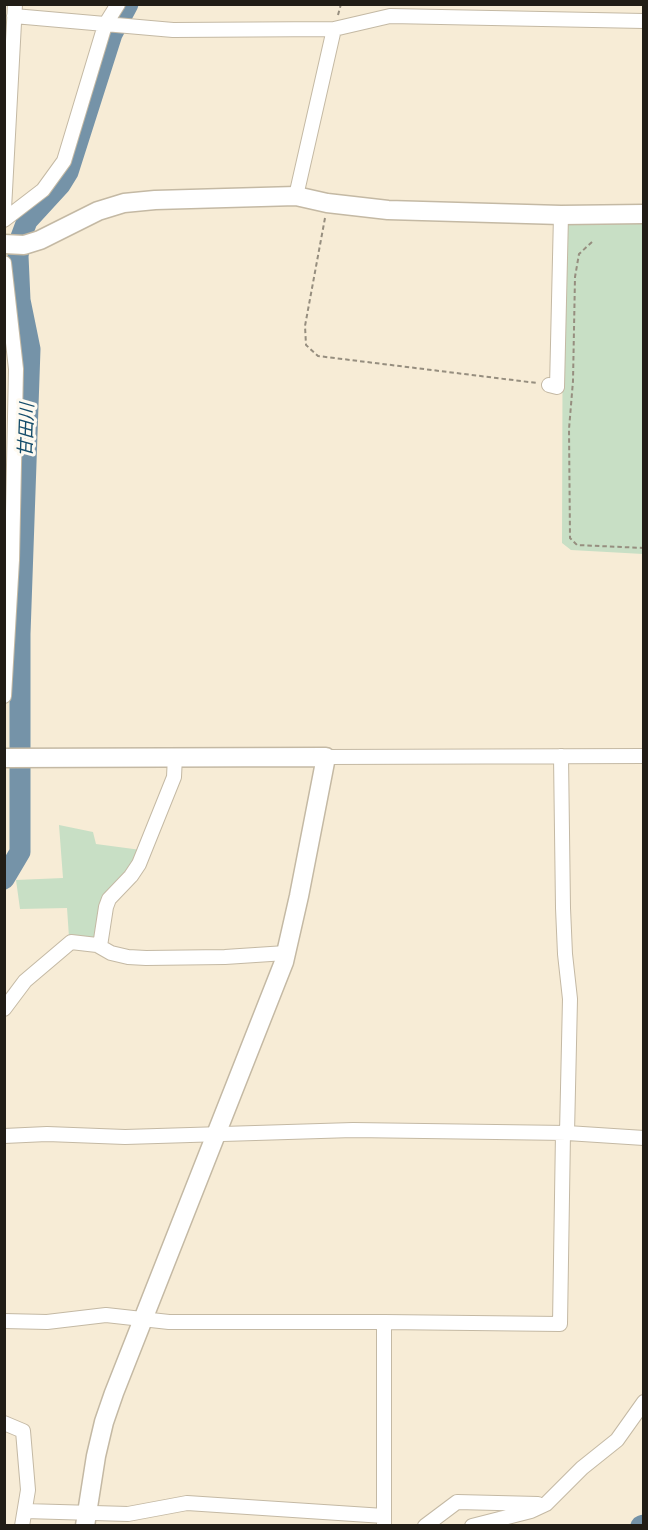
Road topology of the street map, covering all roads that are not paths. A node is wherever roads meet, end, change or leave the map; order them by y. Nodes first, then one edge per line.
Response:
1 (118, 4) edge
2 (15, 10) edge
3 (644, 21) edge
4 (106, 25) junction
5 (334, 29) junction
6 (296, 196) junction
7 (4, 208) edge
8 (644, 214) edge
9 (561, 215) junction
10 (4, 220) edge
11 (12, 244) edge
12 (4, 262) edge
13 (549, 385) road end
14 (4, 696) edge
15 (175, 756) junction
16 (561, 756) junction
17 (644, 756) edge
18 (326, 757) junction
19 (7, 758) edge
20 (100, 946) junction
21 (286, 953) junction
22 (4, 1009) edge
23 (565, 1133) junction
24 (216, 1134) junction
25 (4, 1136) edge
26 (644, 1138) edge
27 (142, 1320) junction
28 (4, 1321) edge
29 (384, 1322) junction
30 (644, 1402) edge
31 (4, 1423) edge
32 (546, 1504) junction
33 (25, 1511) junction
34 (86, 1519) edge
35 (384, 1521) edge
36 (22, 1526) edge
37 (425, 1526) edge
38 (472, 1526) edge

1 - 4 street
2 - 4 street
2 - 7 street
3 - 5 street
4 - 5 street
4 - 10 street
5 - 6 street
6 - 9 street
6 - 11 street
8 - 9 street
9 - 13 street
12 - 14 street
15 - 18 street
15 - 19 street
15 - 20 street
16 - 17 street
16 - 18 street
16 - 23 street
18 - 21 street
20 - 21 street
20 - 22 street
21 - 24 street
23 - 24 street
23 - 26 street
23 - 29 street
24 - 25 street
24 - 27 street
27 - 28 street
27 - 29 street
27 - 34 street
29 - 35 street
30 - 32 street
31 - 33 street
32 - 37 street
32 - 38 street
33 - 34 street
33 - 36 street
34 - 35 street

